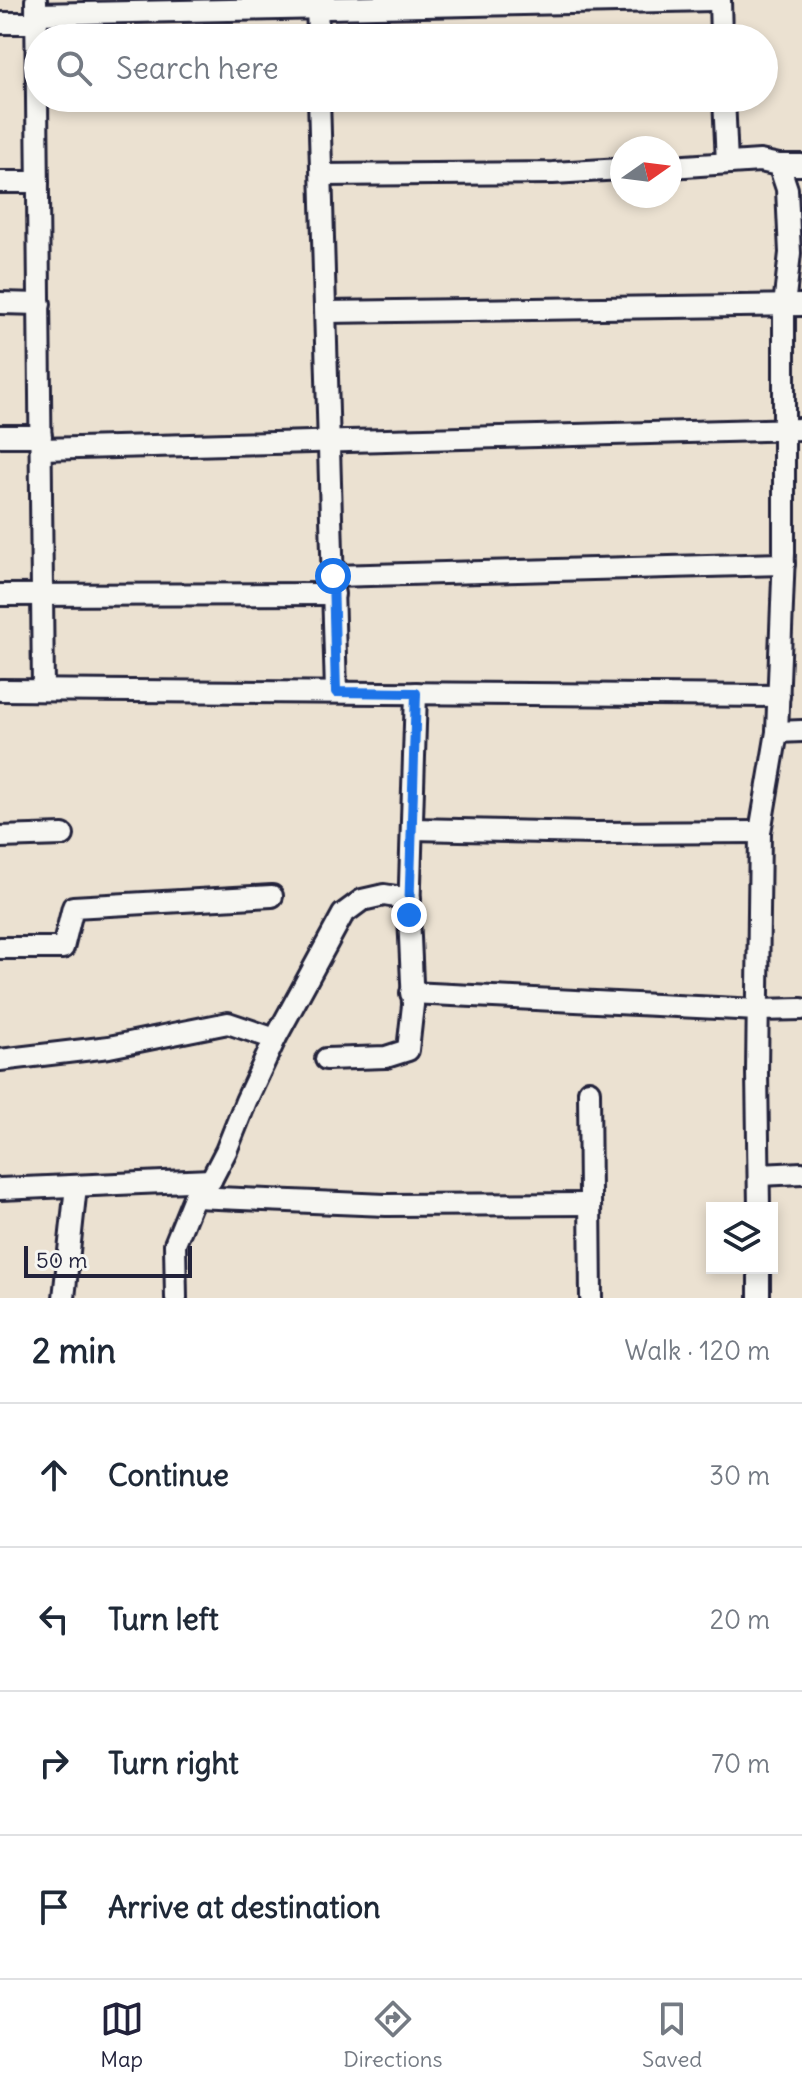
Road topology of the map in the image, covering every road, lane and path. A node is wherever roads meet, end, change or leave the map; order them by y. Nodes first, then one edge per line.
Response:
1 (713, 0) edge
2 (720, 0) edge
3 (317, 4) edge
4 (36, 12) edge
5 (0, 23) edge
6 (318, 24) edge
7 (721, 24) edge
8 (37, 112) edge
9 (320, 112) edge
10 (725, 112) edge
11 (727, 163) junction
12 (779, 165) junction
13 (802, 165) edge
14 (682, 166) edge
15 (610, 170) edge
16 (322, 175) junction
17 (0, 182) edge
18 (38, 182) junction
19 (0, 303) edge
20 (40, 304) junction
21 (793, 305) edge
22 (326, 312) junction
23 (793, 429) edge
24 (0, 436) edge
25 (41, 442) junction
26 (330, 442) junction
27 (784, 564) junction
28 (334, 585) junction
29 (0, 595) edge
30 (43, 595) junction
31 (0, 690) edge
32 (43, 690) junction
33 (336, 692) junction
34 (416, 693) junction
35 (779, 696) junction
36 (802, 731) edge
37 (777, 732) junction
38 (412, 829) junction
39 (760, 832) junction
40 (63, 835) dead end
41 (0, 837) edge
42 (272, 896) dead end
43 (410, 899) junction
44 (0, 948) edge
45 (411, 993) junction
46 (802, 1009) edge
47 (758, 1010) junction
48 (275, 1039) junction
49 (326, 1059) dead end
50 (0, 1060) edge
51 (589, 1091) dead end
52 (802, 1173) edge
53 (759, 1175) junction
54 (211, 1180) junction
55 (76, 1186) junction
56 (0, 1189) edge
57 (194, 1197) junction
58 (759, 1202) edge
59 (590, 1204) junction
60 (759, 1274) edge
61 (64, 1298) edge
62 (176, 1298) edge
63 (591, 1298) edge
64 (759, 1298) edge

1 - 3 street
2 - 7 street
3 - 4 street
3 - 6 street
4 - 5 street
8 - 18 street
9 - 16 street
10 - 11 street
11 - 12 street
11 - 14 street
12 - 13 street
12 - 21 street
15 - 16 street
16 - 22 street
17 - 18 street
18 - 20 street
19 - 20 street
20 - 25 street
21 - 22 street
21 - 23 street
22 - 26 street
23 - 26 street
23 - 27 street
24 - 25 street
25 - 26 street
25 - 30 street
26 - 28 street
27 - 28 street
27 - 35 street
28 - 30 street
28 - 33 street
29 - 30 street
30 - 32 street
31 - 32 street
32 - 33 street
33 - 34 street
34 - 35 street
34 - 38 street
35 - 37 street
36 - 37 street
37 - 39 street
38 - 39 street
38 - 43 street
39 - 47 street
40 - 41 street
42 - 44 street
43 - 45 street
43 - 48 street
45 - 47 street
45 - 49 street
46 - 47 street
47 - 53 street
48 - 50 street
48 - 54 street
51 - 59 street
52 - 53 street
53 - 58 street
54 - 55 street
54 - 57 street
55 - 56 street
55 - 61 street
57 - 59 street
57 - 62 street
59 - 63 street
60 - 64 street

